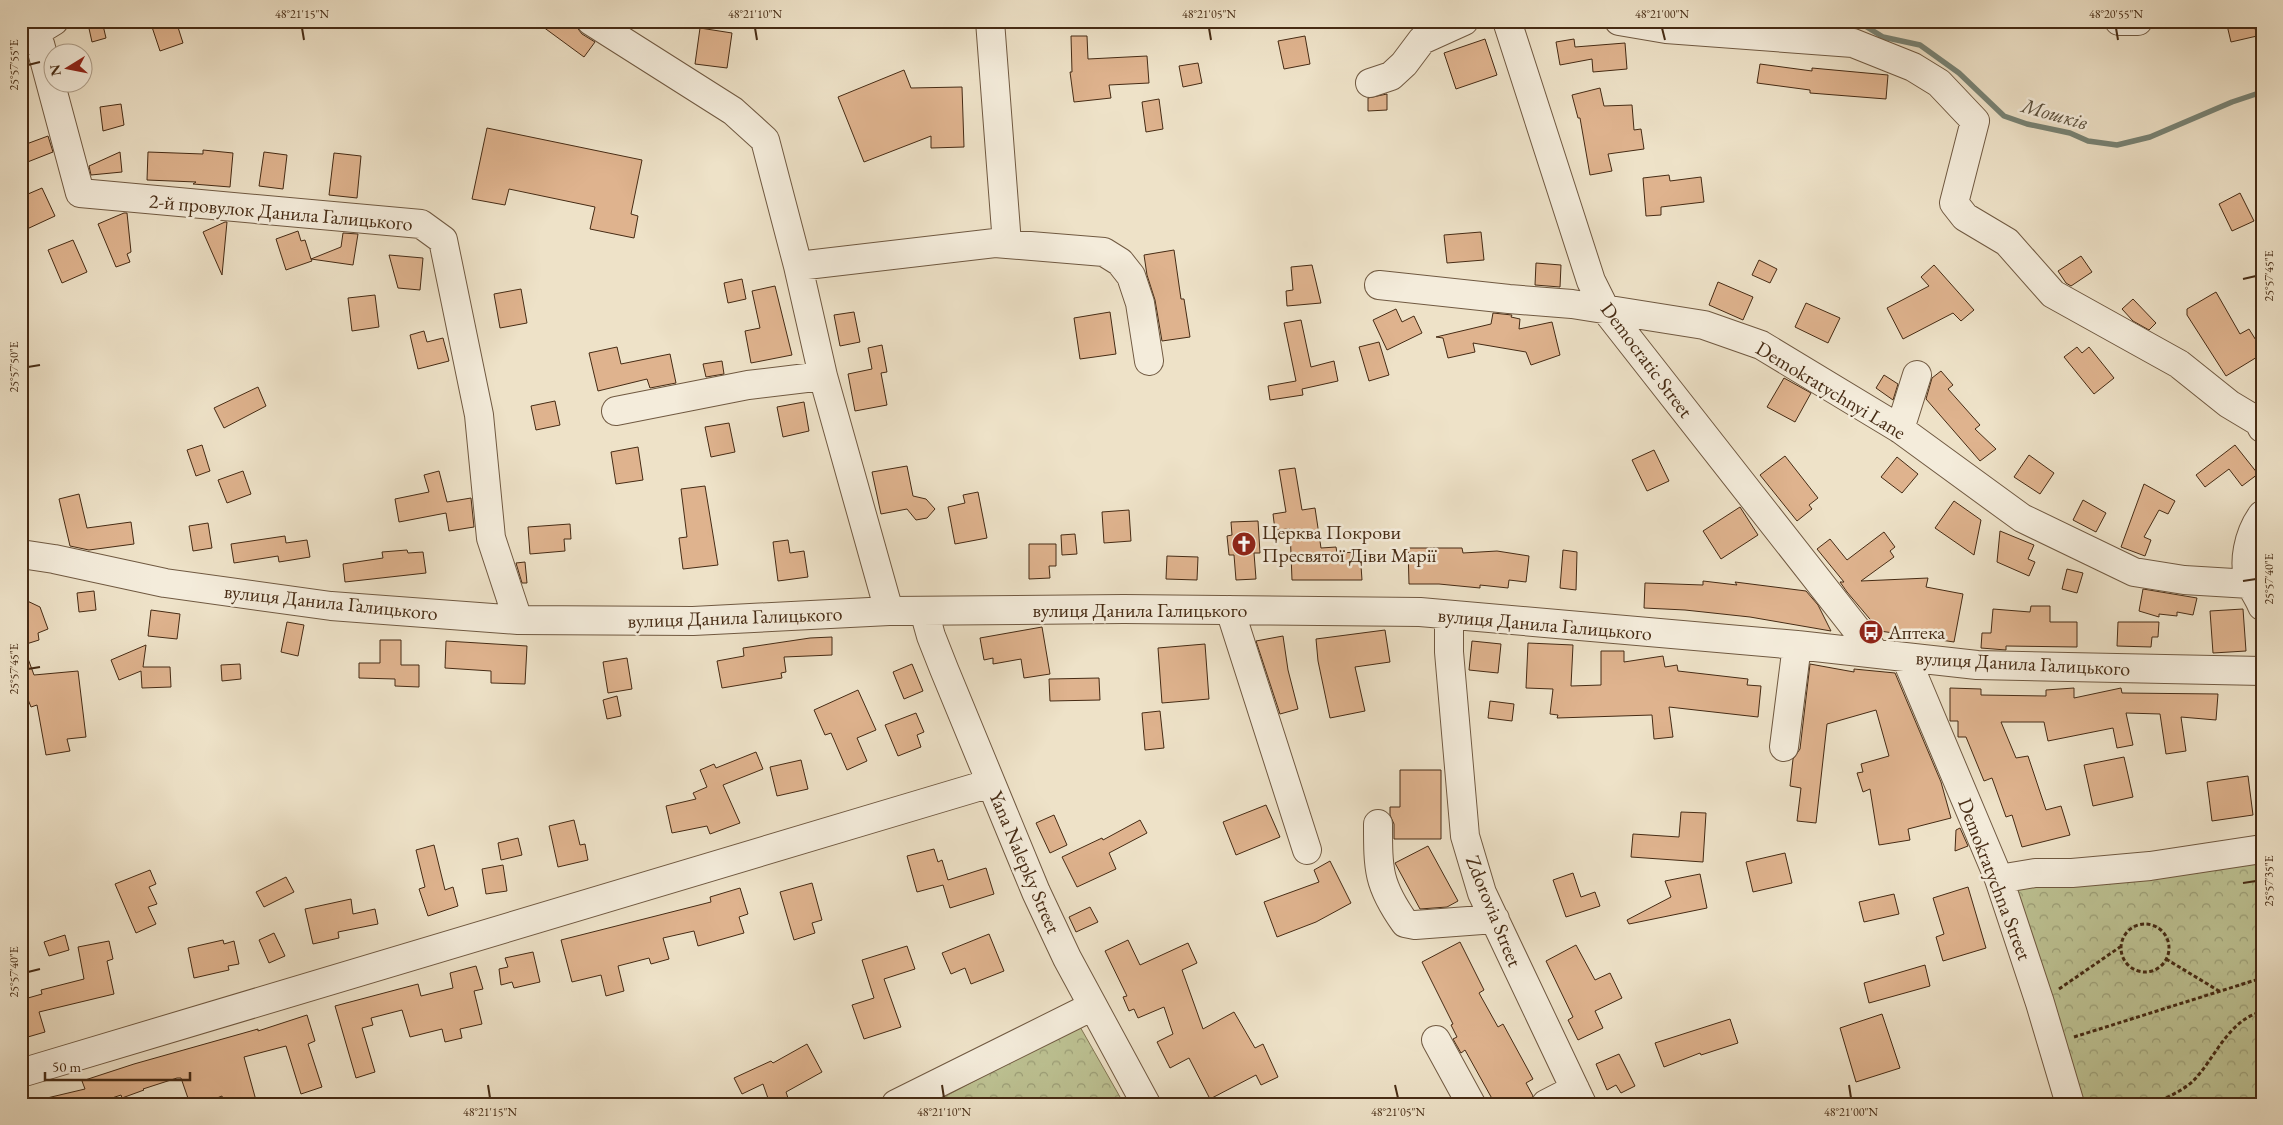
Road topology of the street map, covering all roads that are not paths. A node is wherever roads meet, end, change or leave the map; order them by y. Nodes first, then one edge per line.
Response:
1 (54, 21) edge
2 (591, 21) edge
3 (990, 21) edge
4 (1464, 21) edge
5 (1506, 21) edge
6 (1620, 21) edge
7 (2119, 21) edge
8 (2138, 21) edge
9 (24, 39) edge
10 (1370, 83) dead end
11 (1007, 244) junction
12 (798, 266) junction
13 (1379, 285) dead end
14 (1605, 309) junction
15 (1149, 360) dead end
16 (1917, 375) dead end
17 (823, 376) junction
18 (616, 411) dead end
19 (2262, 428) edge
20 (1900, 429) junction
21 (2262, 515) edge
22 (21, 541) edge
23 (21, 554) edge
24 (54, 559) junction
25 (2256, 595) edge
26 (1230, 610) junction
27 (889, 611) junction
28 (924, 611) junction
29 (1449, 615) junction
30 (518, 620) junction
31 (1797, 645) junction
32 (1875, 653) junction
33 (1906, 658) junction
34 (2262, 672) edge
35 (1784, 747) dead end
36 (991, 783) junction
37 (1378, 824) dead end
38 (2262, 849) edge
39 (1307, 850) dead end
40 (1999, 879) junction
41 (1495, 919) junction
42 (1093, 1006) junction
43 (1436, 1040) dead end
44 (21, 1073) edge
45 (1579, 1097) edge
46 (896, 1104) edge
47 (1146, 1104) edge
48 (1471, 1104) edge
49 (1546, 1104) edge
50 (2070, 1104) edge

1 - 9 street
2 - 12 street
3 - 11 street
4 - 10 street
5 - 14 street, Democratic Street
6 - 19 street
7 - 8 street
9 - 30 street, 2-й провулок Данила Галицького
11 - 12 street
11 - 15 street
12 - 17 street
13 - 14 street, Demokratychnyi Lane
14 - 20 street, Demokratychnyi Lane
14 - 32 street, Democratic Street
16 - 20 street
17 - 18 street
17 - 27 street
20 - 25 street, Demokratychnyi Lane
21 - 25 street
22 - 24 street
23 - 24 street, вулиця Данила Галицького
24 - 30 street, вулиця Данила Галицького
26 - 28 street, вулиця Данила Галицького
26 - 29 street, вулиця Данила Галицького
26 - 39 street
27 - 28 street, вулиця Данила Галицького
27 - 30 street, вулиця Данила Галицького
28 - 36 street, Yana Nalepky Street
29 - 31 street, вулиця Данила Галицького
29 - 41 street, Zdorovia Street
31 - 32 street, вулиця Данила Галицького
31 - 35 street
32 - 33 street, вулиця Данила Галицького
33 - 34 street, вулиця Данила Галицького
33 - 40 street, Demokratychna Street
36 - 42 street, Yana Nalepky Street
36 - 44 street
37 - 41 street
38 - 40 street
40 - 50 street, Demokratychna Street
41 - 45 street, Zdorovia Street
42 - 46 street
42 - 47 street, Yana Nalepky Street
43 - 48 street
45 - 49 street

